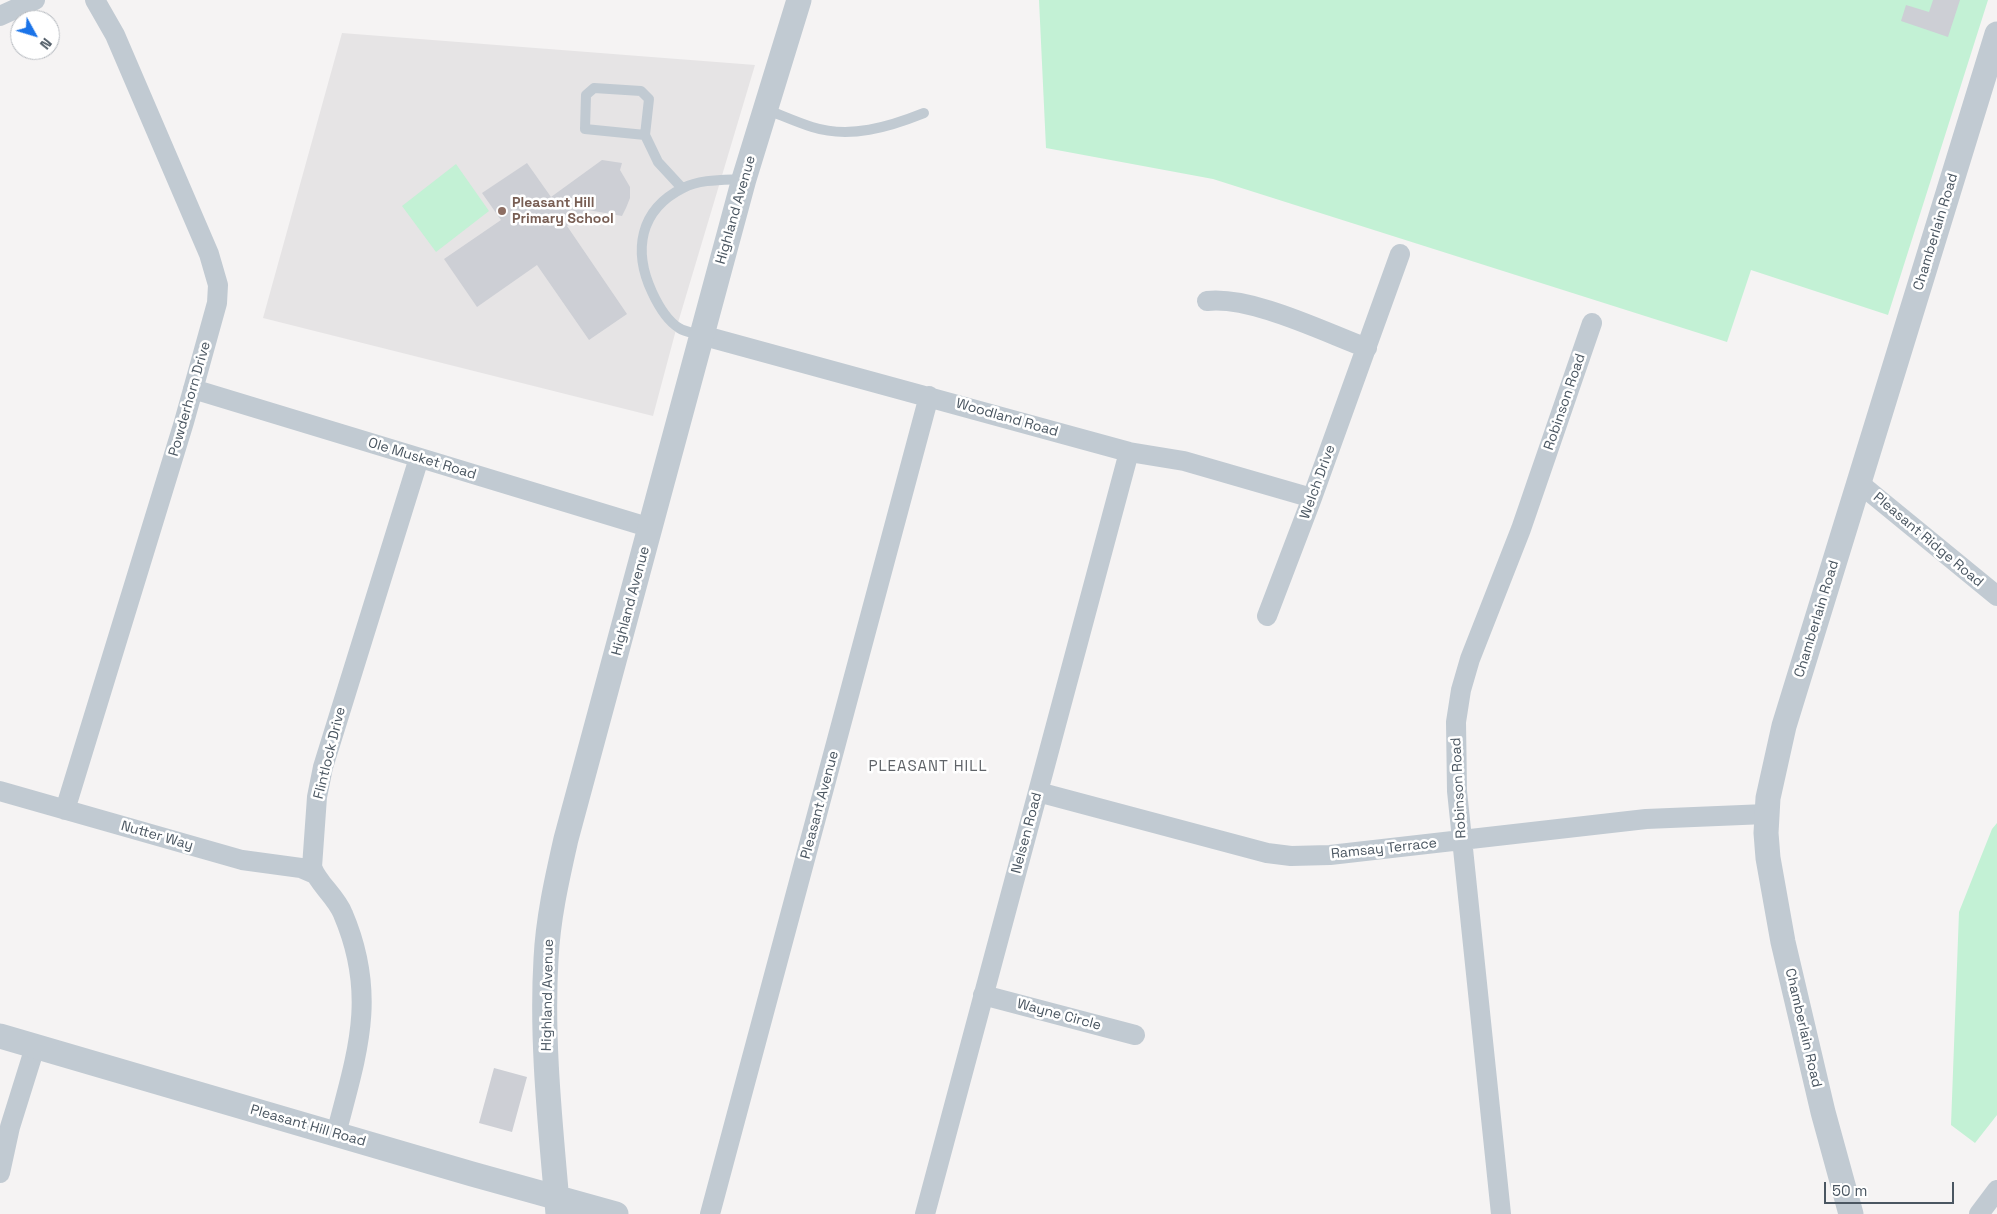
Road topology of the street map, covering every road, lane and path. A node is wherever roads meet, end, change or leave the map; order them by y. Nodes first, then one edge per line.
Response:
1 (35, 0) edge
2 (799, 0) edge
3 (103, 2) edge
4 (0, 16) edge
5 (1997, 34) edge
6 (764, 108) junction
7 (924, 113) dead end
8 (645, 135) junction
9 (744, 179) junction
10 (682, 188) junction
11 (1400, 254) dead end
12 (1207, 301) dead end
13 (1592, 323) dead end
14 (701, 335) junction
15 (1367, 348) junction
16 (193, 389) junction
17 (929, 396) junction
18 (1129, 452) junction
19 (419, 458) junction
20 (1859, 482) junction
21 (1312, 498) junction
22 (651, 528) junction
23 (1997, 596) edge
24 (1268, 616) dead end
25 (0, 791) edge
26 (1038, 792) junction
27 (65, 810) junction
28 (1766, 814) junction
29 (1462, 842) junction
30 (314, 874) junction
31 (983, 995) junction
32 (1136, 1035) dead end
33 (0, 1036) edge
34 (35, 1046) junction
35 (336, 1134) junction
36 (0, 1173) edge
37 (1997, 1190) edge
38 (557, 1206) edge
39 (616, 1214) edge
40 (710, 1214) edge
41 (924, 1214) edge
42 (1501, 1214) edge
43 (1851, 1214) edge
44 (1979, 1214) edge

1 - 4 street
2 - 6 street, Highland Avenue
3 - 16 street, Powderhorn Drive
5 - 20 street, Chamberlain Road
6 - 7 lane
6 - 9 street, Highland Avenue
8 - 8 lane
8 - 10 lane
9 - 10 lane
9 - 14 street, Highland Avenue
10 - 14 lane
11 - 15 street, Welch Drive
12 - 15 street
13 - 29 street, Robinson Road
14 - 17 street, Woodland Road
14 - 22 street, Highland Avenue
15 - 21 street, Welch Drive
16 - 19 street, Ole Musket Road
16 - 27 street, Powderhorn Drive
17 - 18 street, Woodland Road
17 - 40 street, Pleasant Avenue
18 - 21 street, Woodland Road
18 - 26 street, Nelsen Road
19 - 22 street, Ole Musket Road
19 - 30 street, Flintlock Drive
20 - 23 street, Pleasant Ridge Road
20 - 28 street, Chamberlain Road
21 - 24 street, Welch Drive
22 - 38 street, Highland Avenue
25 - 27 street, Nutter Way
26 - 29 street, Ramsay Terrace
26 - 31 street, Nelsen Road
27 - 30 street, Nutter Way
28 - 29 street, Ramsay Terrace
28 - 43 street, Chamberlain Road
29 - 42 street, Robinson Road
30 - 35 street
31 - 32 street, Wayne Circle
31 - 41 street, Nelsen Road
33 - 34 street, Pleasant Hill Road
34 - 35 street, Pleasant Hill Road
34 - 36 street
35 - 38 street, Pleasant Hill Road
37 - 44 street
38 - 39 street, Pleasant Hill Road

